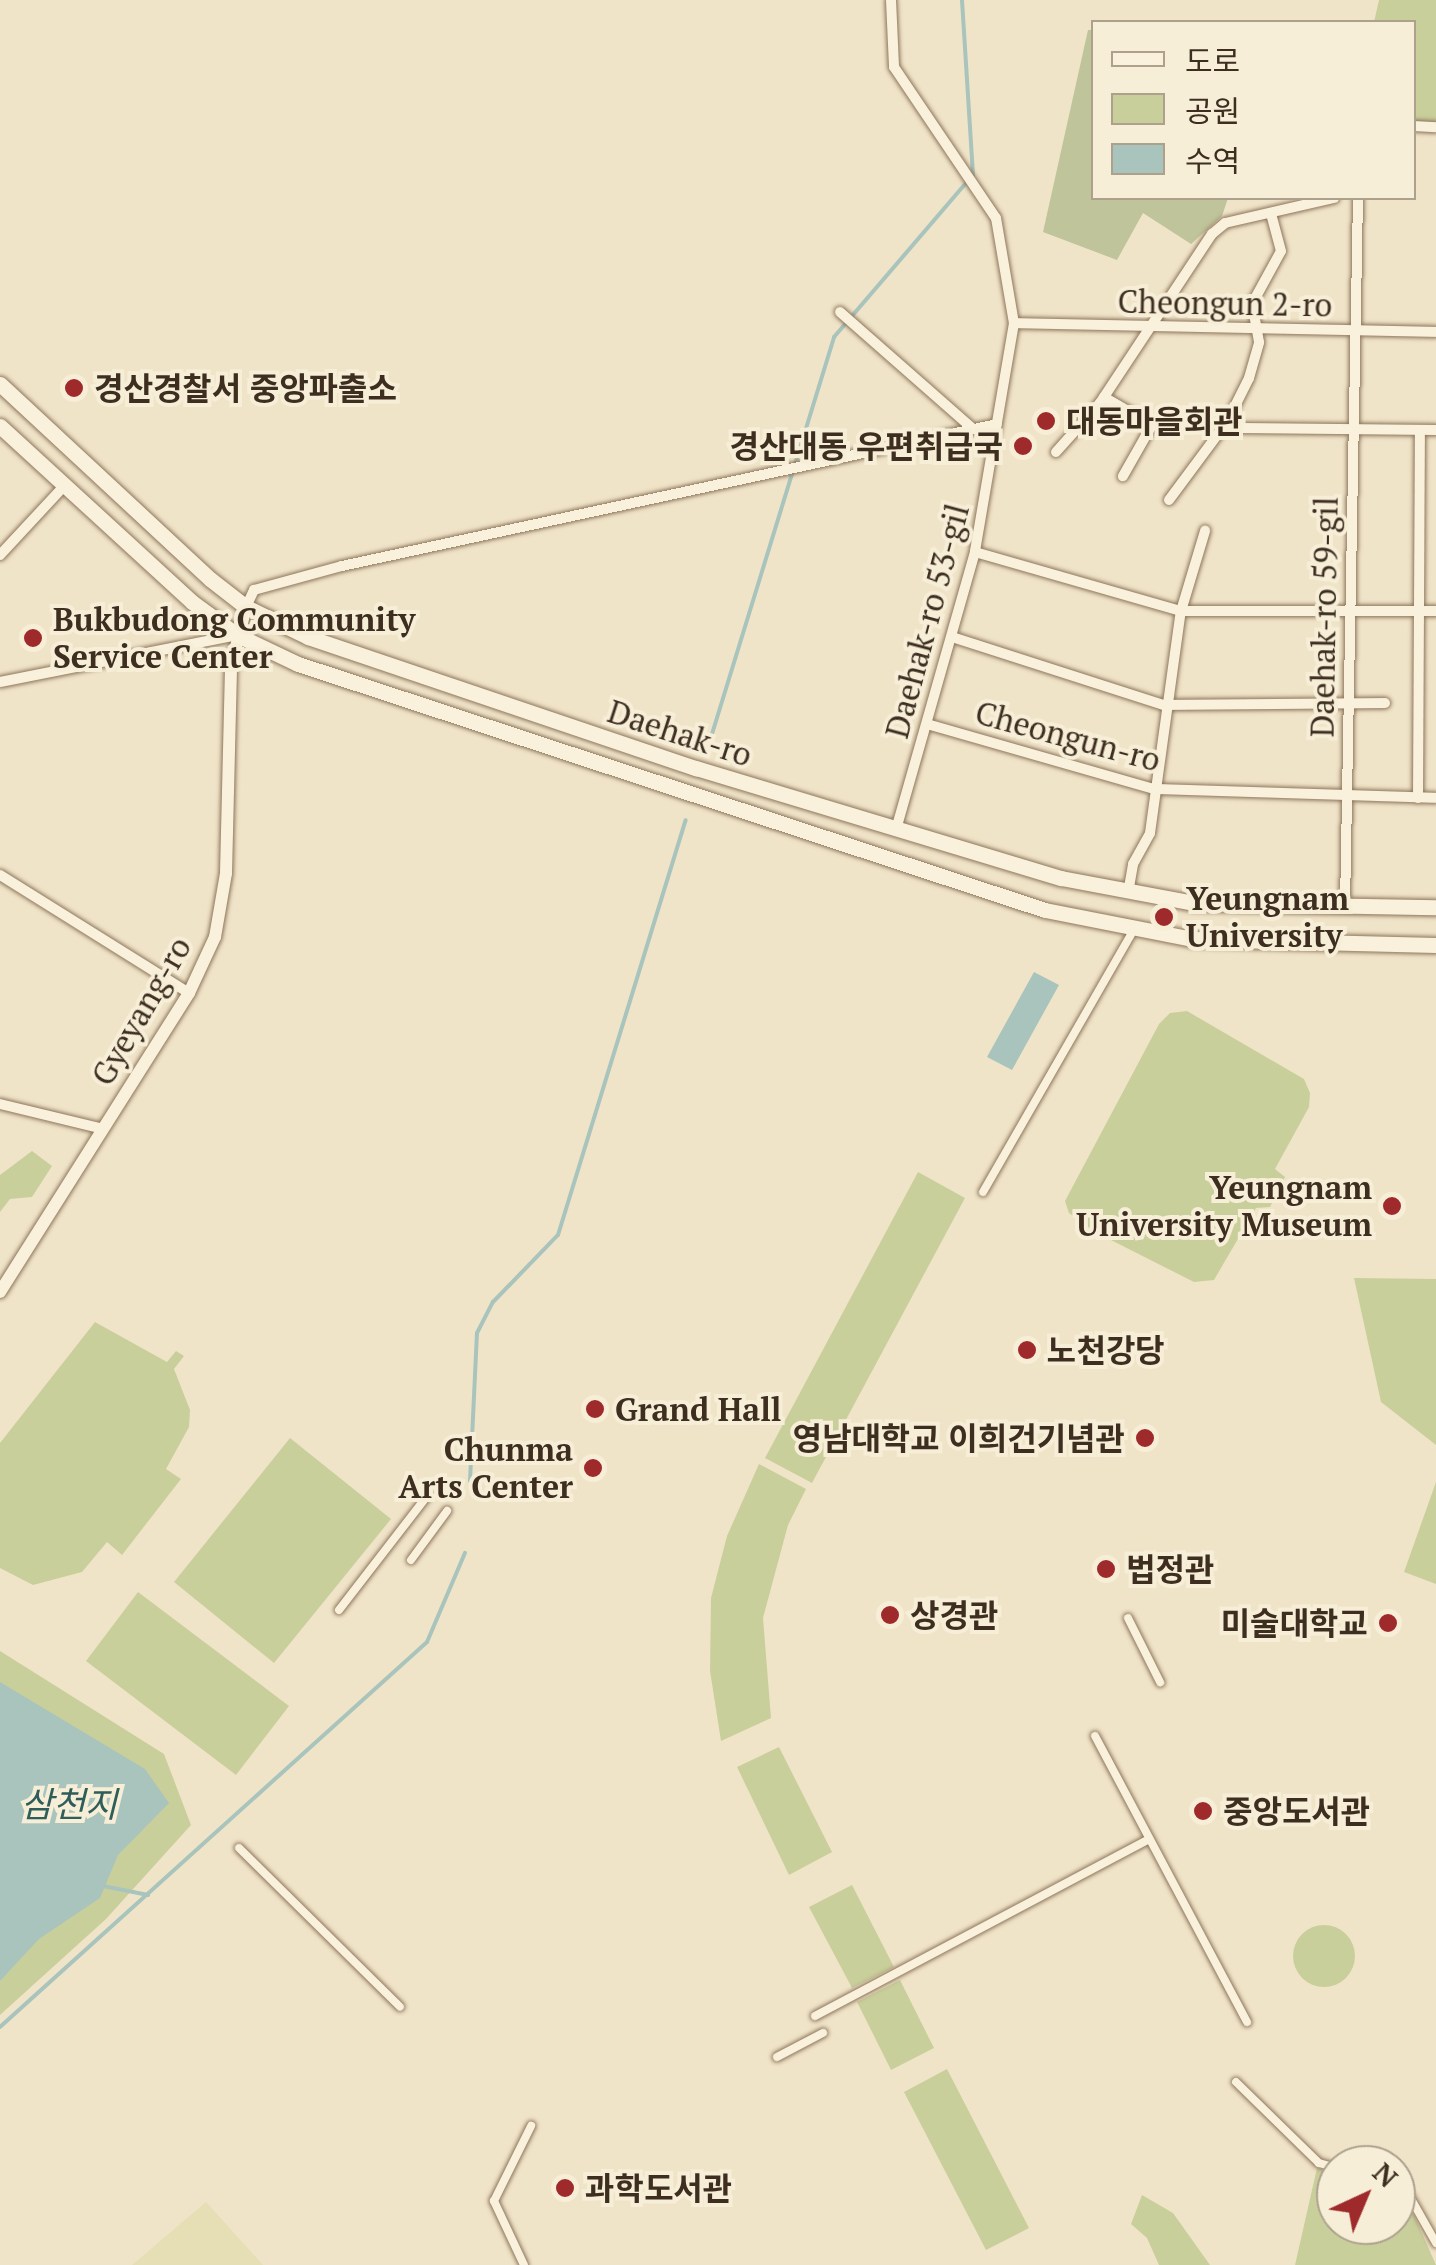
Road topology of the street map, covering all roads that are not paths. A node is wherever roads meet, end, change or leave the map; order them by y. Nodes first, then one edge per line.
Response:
1 (891, 0) edge
2 (1326, 200) edge
3 (1358, 200) edge
4 (1271, 214) junction
5 (840, 312) dead end
6 (1014, 322) junction
7 (1152, 328) junction
8 (1352, 330) junction
9 (1259, 331) junction
10 (1436, 332) edge
11 (0, 384) edge
12 (1104, 396) junction
13 (1226, 422) junction
14 (997, 424) junction
15 (0, 426) edge
16 (972, 428) junction
17 (1351, 429) junction
18 (1420, 430) junction
19 (1436, 430) edge
20 (1056, 452) dead end
21 (1123, 476) dead end
22 (65, 486) junction
23 (1169, 500) dead end
24 (1205, 530) dead end
25 (1, 552) edge
26 (976, 552) junction
27 (246, 608) junction
28 (1350, 610) junction
29 (1181, 611) junction
30 (1418, 611) junction
31 (1436, 611) edge
32 (236, 635) junction
33 (952, 638) junction
34 (0, 682) edge
35 (1385, 703) dead end
36 (1164, 704) junction
37 (1347, 704) junction
38 (927, 724) junction
39 (1154, 789) junction
40 (1346, 797) junction
41 (1418, 798) junction
42 (1436, 798) edge
43 (896, 829) junction
44 (0, 875) edge
45 (1128, 894) junction
46 (1345, 906) junction
47 (1436, 907) edge
48 (1134, 932) junction
49 (1436, 945) edge
50 (189, 993) junction
51 (0, 1104) edge
52 (103, 1129) junction
53 (984, 1192) dead end
54 (0, 1292) edge
55 (428, 1494) dead end
56 (447, 1511) dead end
57 (411, 1560) dead end
58 (340, 1610) dead end
59 (1128, 1618) dead end
60 (1160, 1682) dead end
61 (1095, 1736) dead end
62 (1146, 1841) junction
63 (239, 1848) dead end
64 (400, 2007) dead end
65 (815, 2016) dead end
66 (1248, 2022) dead end
67 (824, 2032) dead end
68 (778, 2058) dead end
69 (1236, 2082) dead end
70 (531, 2126) dead end
71 (1316, 2160) edge
72 (1416, 2208) edge
73 (1436, 2243) edge
74 (524, 2265) edge

1 - 6 street, Daehak-ro 53-gil
2 - 4 street
3 - 8 street, Daehak-ro 59-gil
4 - 7 street
4 - 9 street
5 - 16 street
6 - 7 street, Cheongun 2-ro
6 - 14 street, Daehak-ro 53-gil
7 - 9 street, Cheongun 2-ro
7 - 12 street
8 - 9 street, Cheongun 2-ro
8 - 10 street, Cheongun 2-ro
8 - 17 street, Daehak-ro 59-gil
9 - 13 street
11 - 27 main road, Daehak-ro
12 - 20 street
12 - 21 street
13 - 17 street
13 - 23 street
14 - 16 street
14 - 26 street, Daehak-ro 53-gil
15 - 22 main road
16 - 27 street
17 - 18 street
17 - 28 street, Daehak-ro 59-gil
18 - 19 street
18 - 30 street
22 - 25 street
22 - 32 main road
24 - 29 street
26 - 29 street
26 - 33 street, Daehak-ro 53-gil
27 - 32 street, Gyeyang-ro
27 - 43 main road, Daehak-ro
28 - 29 street
28 - 30 street
28 - 37 street, Daehak-ro 59-gil
29 - 36 street
30 - 31 street
30 - 41 street
32 - 34 street
32 - 48 main road
32 - 50 street, Gyeyang-ro
33 - 36 street
33 - 38 street, Daehak-ro 53-gil
35 - 37 street
36 - 37 street
36 - 39 street
37 - 40 street, Daehak-ro 59-gil
38 - 39 street, Cheongun-ro
38 - 43 street, Daehak-ro 53-gil
39 - 40 street, Cheongun-ro
39 - 45 street
40 - 41 street, Cheongun-ro
40 - 46 street, Daehak-ro 59-gil
41 - 42 street, Cheongun-ro
43 - 45 main road, Daehak-ro
44 - 50 street
45 - 46 main road, Daehak-ro
46 - 47 main road, Daehak-ro
48 - 49 main road
48 - 53 street
50 - 52 street, Gyeyang-ro
51 - 52 street
52 - 54 street, Gyeyang-ro
55 - 58 street
56 - 57 street
59 - 60 street
61 - 62 street
62 - 65 street
62 - 66 street
63 - 64 street
67 - 68 street
69 - 71 street
70 - 74 street
72 - 73 street

